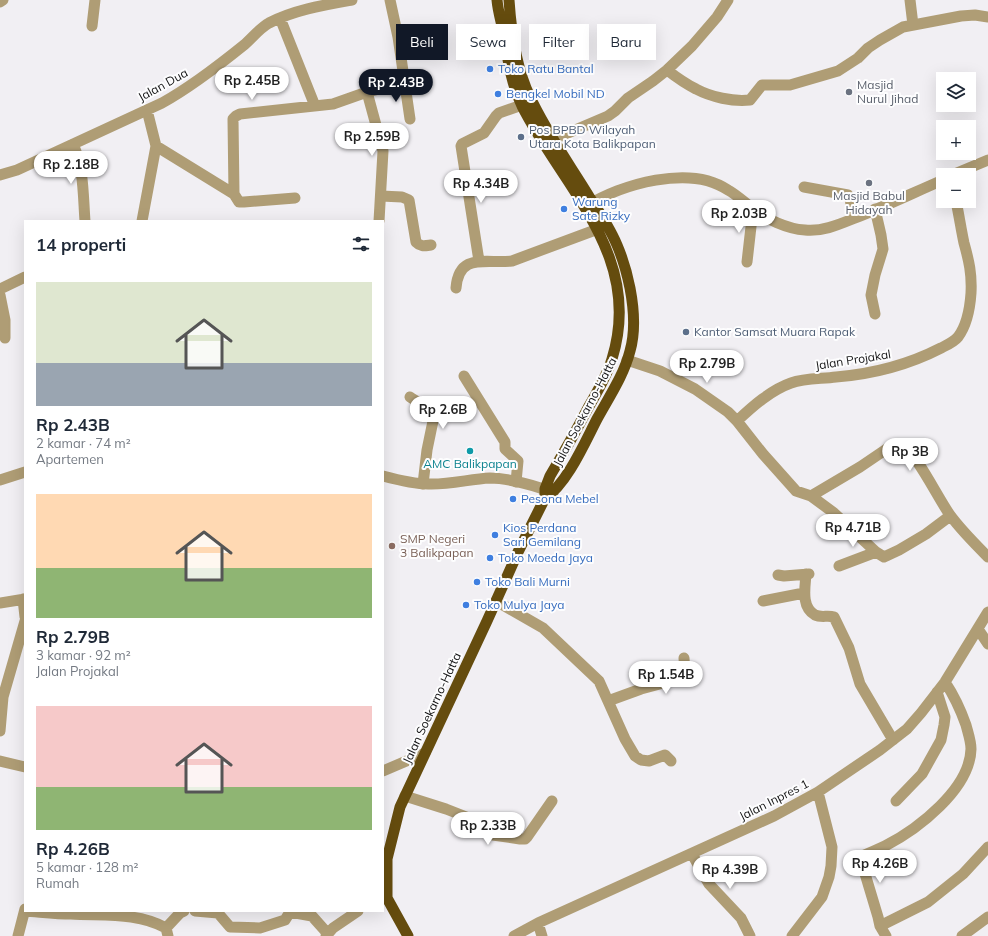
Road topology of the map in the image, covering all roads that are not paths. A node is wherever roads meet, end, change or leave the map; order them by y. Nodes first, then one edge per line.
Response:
1 (3, 0) edge
2 (95, 0) edge
3 (352, 0) edge
4 (390, 0) edge
5 (497, 0) edge
6 (509, 0) edge
7 (728, 0) edge
8 (910, 0) edge
9 (0, 2) edge
10 (326, 3) edge
11 (280, 18) junction
12 (988, 18) edge
13 (914, 24) junction
14 (92, 26) dead end
15 (667, 70) junction
16 (404, 83) junction
17 (367, 92) junction
18 (522, 105) junction
19 (316, 106) junction
20 (147, 110) junction
21 (410, 119) dead end
22 (540, 127) junction
23 (554, 139) junction
24 (73, 144) junction
25 (156, 146) junction
26 (988, 160) edge
27 (969, 168) edge
28 (0, 175) edge
29 (936, 183) edge
30 (804, 187) dead end
31 (234, 194) junction
32 (381, 196) junction
33 (295, 198) dead end
34 (589, 204) junction
35 (957, 208) edge
36 (753, 209) junction
37 (875, 209) junction
38 (853, 218) junction
39 (85, 220) edge
40 (142, 220) edge
41 (379, 220) edge
42 (598, 230) junction
43 (431, 245) dead end
44 (479, 261) junction
45 (747, 262) dead end
46 (24, 277) edge
47 (456, 288) dead end
48 (0, 289) edge
49 (0, 295) edge
50 (875, 314) dead end
51 (5, 338) dead end
52 (628, 360) junction
53 (464, 376) dead end
54 (410, 397) dead end
55 (738, 421) junction
56 (24, 472) edge
57 (384, 476) edge
58 (0, 480) edge
59 (516, 482) junction
60 (423, 484) junction
61 (547, 493) junction
62 (811, 496) junction
63 (950, 516) junction
64 (876, 552) junction
65 (988, 557) edge
66 (839, 566) dead end
67 (778, 575) dead end
68 (804, 593) junction
69 (24, 599) edge
70 (496, 601) junction
71 (763, 601) dead end
72 (0, 602) edge
73 (988, 612) edge
74 (24, 624) edge
75 (978, 629) junction
76 (988, 644) edge
77 (684, 658) dead end
78 (945, 682) junction
79 (937, 692) junction
80 (608, 701) junction
81 (0, 731) edge
82 (893, 740) junction
83 (425, 753) junction
84 (0, 760) edge
85 (671, 761) dead end
86 (24, 767) edge
87 (384, 771) edge
88 (818, 792) junction
89 (405, 796) junction
90 (552, 801) dead end
91 (896, 801) dead end
92 (988, 847) edge
93 (692, 854) junction
94 (385, 899) edge
95 (24, 912) edge
96 (48, 912) edge
97 (182, 912) edge
98 (206, 912) edge
99 (357, 912) edge
100 (96, 913) edge
101 (285, 915) edge
102 (988, 917) edge
103 (538, 924) junction
104 (880, 926) junction
105 (167, 932) edge
106 (327, 935) edge
107 (18, 936) edge
108 (408, 936) edge
109 (514, 936) edge
110 (542, 936) edge
111 (750, 936) edge
112 (792, 936) edge
113 (886, 936) edge
114 (962, 936) edge

1 - 9 street
2 - 14 street
3 - 10 street, Jalan Dua
4 - 16 street
5 - 18 highway, Jalan Soekarno-Hatta
6 - 22 highway, Jalan Soekarno-Hatta
7 - 15 street
8 - 13 street
10 - 11 street, Jalan Dua
11 - 19 street
11 - 20 street, Jalan Dua
12 - 13 street
13 - 15 street
15 - 23 street
16 - 17 street
16 - 21 street
17 - 19 street
17 - 32 street
18 - 22 highway, Jalan Soekarno-Hatta
18 - 44 street
19 - 31 street
20 - 24 street, Jalan Dua
20 - 25 street
22 - 23 highway, Jalan Soekarno-Hatta
22 - 34 highway, Jalan Soekarno-Hatta
23 - 34 highway, Jalan Soekarno-Hatta
24 - 28 street, Jalan Dua
24 - 39 street
25 - 31 street
25 - 40 street
26 - 27 street
29 - 37 street
30 - 38 street
31 - 33 street
32 - 41 street
32 - 43 street
34 - 36 street
34 - 42 highway, Jalan Soekarno-Hatta
34 - 52 highway, Jalan Soekarno-Hatta
35 - 55 street, Jalan Projakal
36 - 38 street
36 - 45 street
37 - 38 street
37 - 50 street
42 - 44 street
42 - 61 highway, Jalan Soekarno-Hatta
44 - 47 street
46 - 48 street
49 - 51 street
52 - 55 street
52 - 61 highway, Jalan Soekarno-Hatta
53 - 59 street
54 - 60 street
55 - 62 street
56 - 58 street
57 - 60 street
59 - 60 street
59 - 61 street
61 - 70 highway, Jalan Soekarno-Hatta
62 - 63 street
62 - 64 street
63 - 64 street
63 - 65 street
64 - 66 street
67 - 68 street
68 - 71 street
68 - 82 street
69 - 72 street
70 - 80 street
70 - 83 highway, Jalan Soekarno-Hatta
73 - 75 street, Jalan Inpres 1
74 - 81 street
75 - 76 street
75 - 78 street, Jalan Inpres 1
77 - 80 street
78 - 79 street, Jalan Inpres 1
78 - 104 street
79 - 82 street, Jalan Inpres 1
79 - 91 street
80 - 85 street
82 - 88 street, Jalan Inpres 1
83 - 87 street
83 - 89 highway, Jalan Soekarno-Hatta
84 - 86 street
88 - 93 street, Jalan Inpres 1
88 - 112 street
89 - 90 street
89 - 94 highway, Jalan Soekarno-Hatta
92 - 104 street
93 - 103 street, Jalan Inpres 1
93 - 111 street
94 - 108 highway, Jalan Soekarno-Hatta
95 - 107 street
96 - 100 street
97 - 105 street
98 - 101 street
99 - 106 street
100 - 105 street
101 - 106 street
102 - 114 street
103 - 109 street, Jalan Inpres 1
103 - 110 street
104 - 113 street

